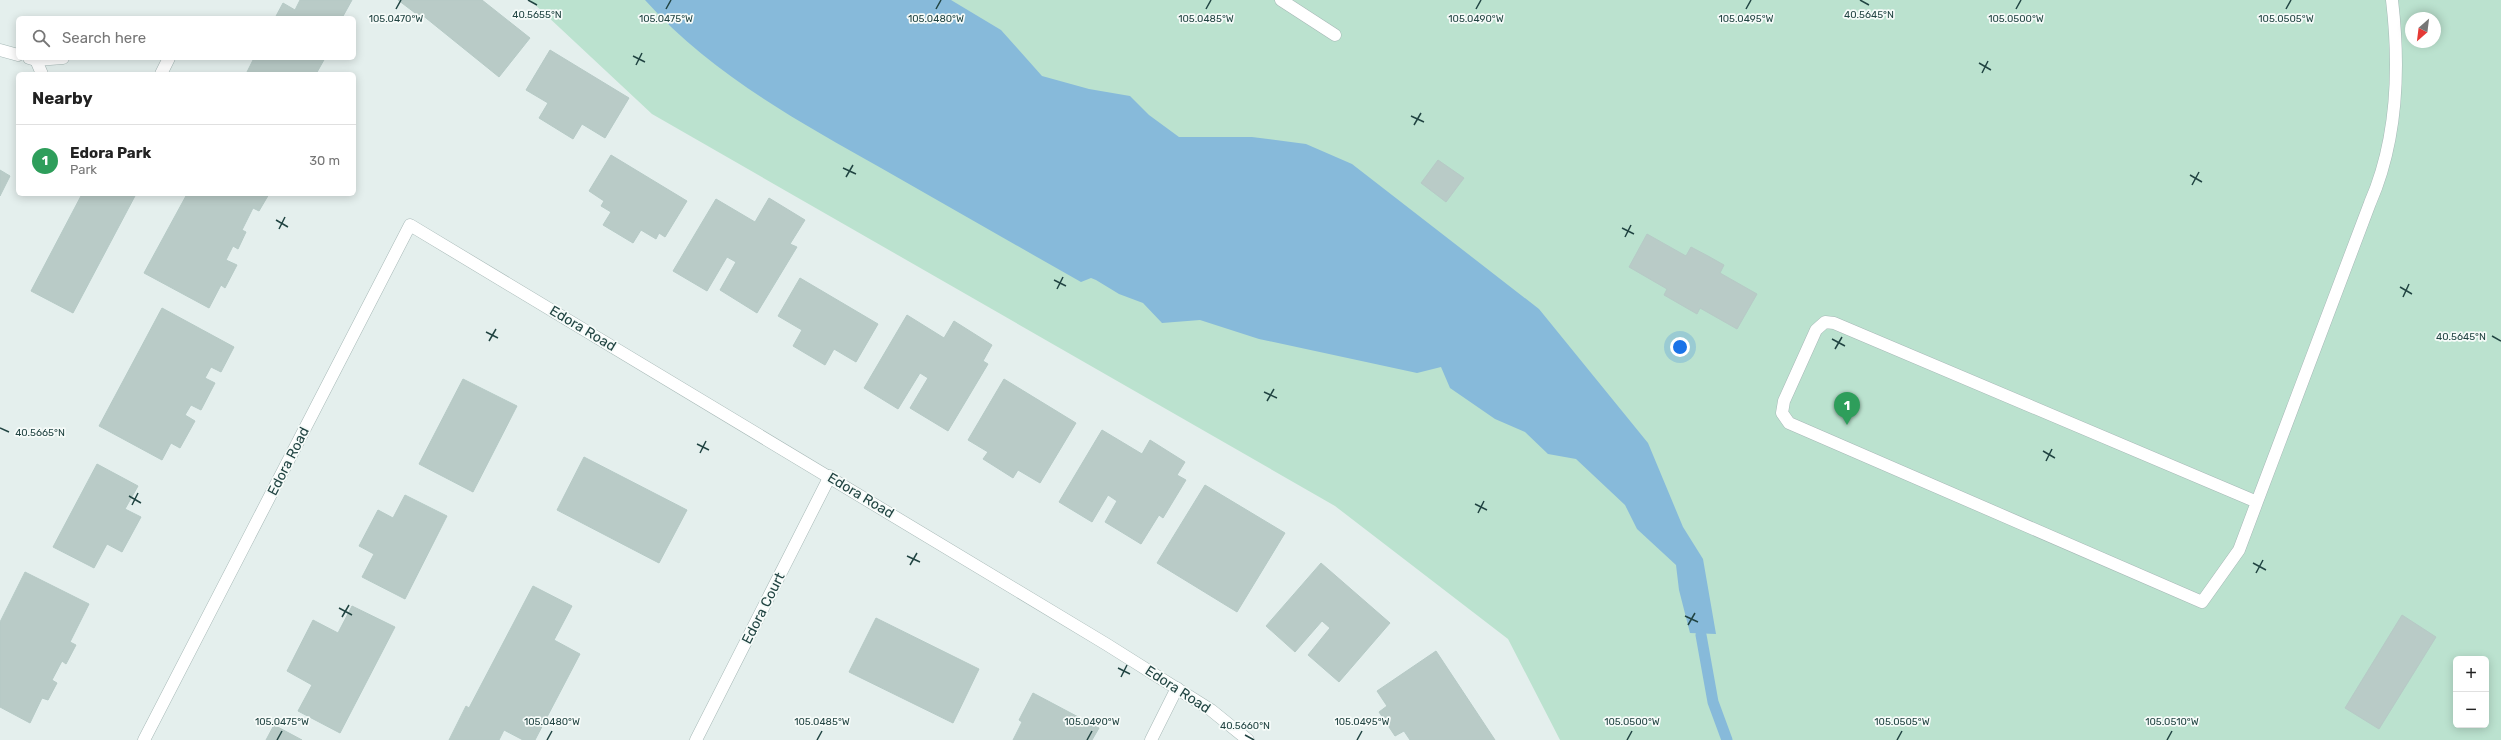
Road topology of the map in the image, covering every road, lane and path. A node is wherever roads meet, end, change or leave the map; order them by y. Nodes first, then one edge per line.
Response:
1 (1281, 0) edge
2 (2392, 0) edge
3 (1335, 35) dead end
4 (0, 50) edge
5 (16, 54) edge
6 (33, 60) edge
7 (168, 60) edge
8 (41, 72) edge
9 (162, 72) edge
10 (830, 476) junction
11 (2257, 502) junction
12 (1177, 688) junction
13 (144, 740) edge
14 (696, 740) edge
15 (1151, 740) edge
16 (1248, 740) edge

1 - 3 street
2 - 11 street
4 - 5 street
6 - 8 street
7 - 9 street
10 - 12 street, Edora Road
10 - 13 street, Edora Road
10 - 14 street, Edora Court
11 - 11 street
12 - 15 street
12 - 16 street, Edora Road

